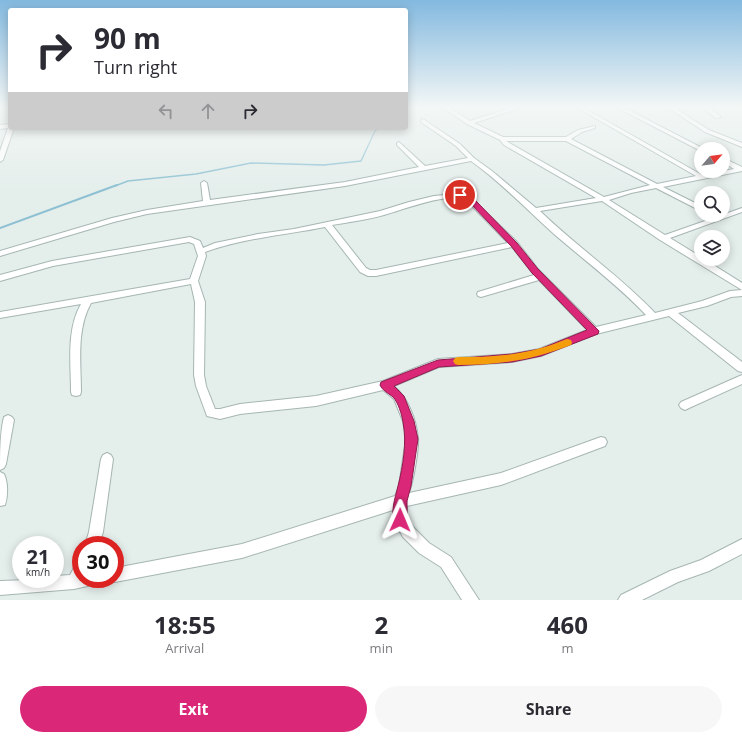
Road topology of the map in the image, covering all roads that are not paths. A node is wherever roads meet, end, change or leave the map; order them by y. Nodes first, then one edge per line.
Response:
1 (8, 135) edge
2 (443, 135) edge
3 (492, 135) edge
4 (574, 135) edge
5 (628, 135) edge
6 (673, 135) edge
7 (717, 135) edge
8 (567, 139) junction
9 (502, 140) junction
10 (398, 144) dead end
11 (741, 144) edge
12 (694, 145) edge
13 (472, 159) junction
14 (0, 160) edge
15 (730, 164) edge
16 (423, 167) junction
17 (741, 169) edge
18 (730, 171) edge
19 (694, 173) edge
20 (694, 177) edge
21 (204, 183) dead end
22 (658, 186) junction
23 (603, 199) junction
24 (207, 202) junction
25 (694, 205) edge
26 (535, 210) junction
27 (742, 210) edge
28 (730, 213) edge
29 (703, 222) edge
30 (327, 224) junction
31 (663, 238) junction
32 (514, 244) junction
33 (202, 251) junction
34 (0, 254) edge
35 (541, 276) junction
36 (0, 278) edge
37 (194, 281) junction
38 (741, 287) edge
39 (481, 294) dead end
40 (88, 299) junction
41 (670, 312) junction
42 (0, 315) edge
43 (653, 316) junction
44 (594, 331) junction
45 (742, 368) edge
46 (742, 379) edge
47 (385, 385) junction
48 (76, 392) dead end
49 (685, 405) dead end
50 (8, 420) dead end
51 (601, 442) dead end
52 (107, 459) dead end
53 (0, 464) edge
54 (0, 478) edge
55 (0, 500) edge
56 (400, 501) junction
57 (95, 536) edge
58 (742, 546) edge
59 (124, 573) edge
60 (72, 582) edge
61 (0, 588) edge
62 (471, 600) edge
63 (626, 600) edge

1 - 14 street
2 - 13 street
3 - 9 street
4 - 8 street
5 - 19 street
6 - 12 street
7 - 11 street
8 - 9 street
8 - 22 street
9 - 23 street
10 - 16 street
13 - 16 street
13 - 26 street
15 - 17 street
16 - 24 street
17 - 18 street
20 - 22 street
21 - 24 street
22 - 23 street
22 - 25 street
23 - 26 street
23 - 31 street
24 - 34 street
26 - 43 street
27 - 28 street
29 - 31 street
30 - 32 street
30 - 32 street
30 - 33 street
31 - 38 street
32 - 35 street
33 - 36 street
33 - 37 street
35 - 39 street
35 - 44 street
37 - 40 street
37 - 47 street
38 - 41 street
40 - 42 street
40 - 48 street
41 - 43 street
41 - 45 street
43 - 44 street
44 - 47 street
46 - 49 street
47 - 56 street
50 - 53 street
51 - 56 street
52 - 57 street
54 - 55 street
56 - 59 street
56 - 62 street
58 - 63 street
60 - 61 street

